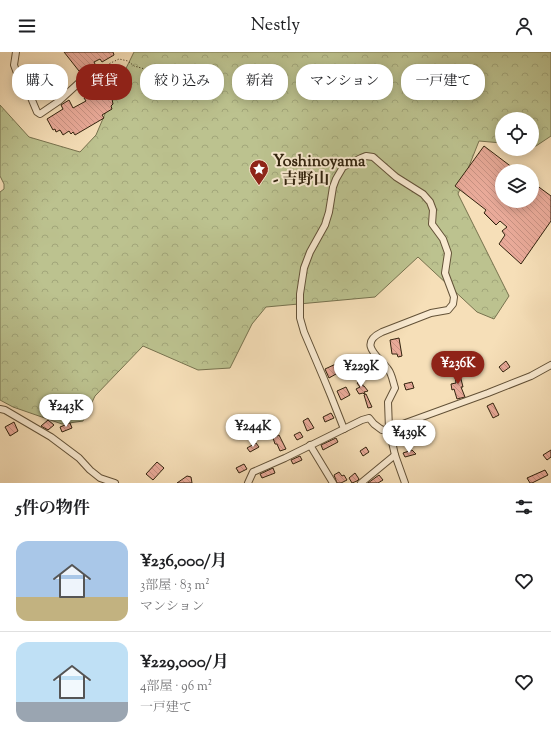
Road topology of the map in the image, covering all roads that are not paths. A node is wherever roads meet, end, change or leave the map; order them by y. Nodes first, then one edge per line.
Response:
1 (16, 52) edge
2 (76, 85) edge
3 (551, 365) edge
4 (0, 409) edge
5 (344, 429) junction
6 (389, 429) junction
7 (310, 445) junction
8 (396, 455) junction
9 (115, 483) edge
10 (248, 483) edge
11 (333, 483) edge
12 (361, 483) edge
13 (405, 483) edge

1 - 2 street
3 - 6 street
4 - 9 street
5 - 6 street
5 - 6 street
5 - 7 street
6 - 8 street
7 - 10 street
7 - 11 street
8 - 12 street
8 - 13 street

